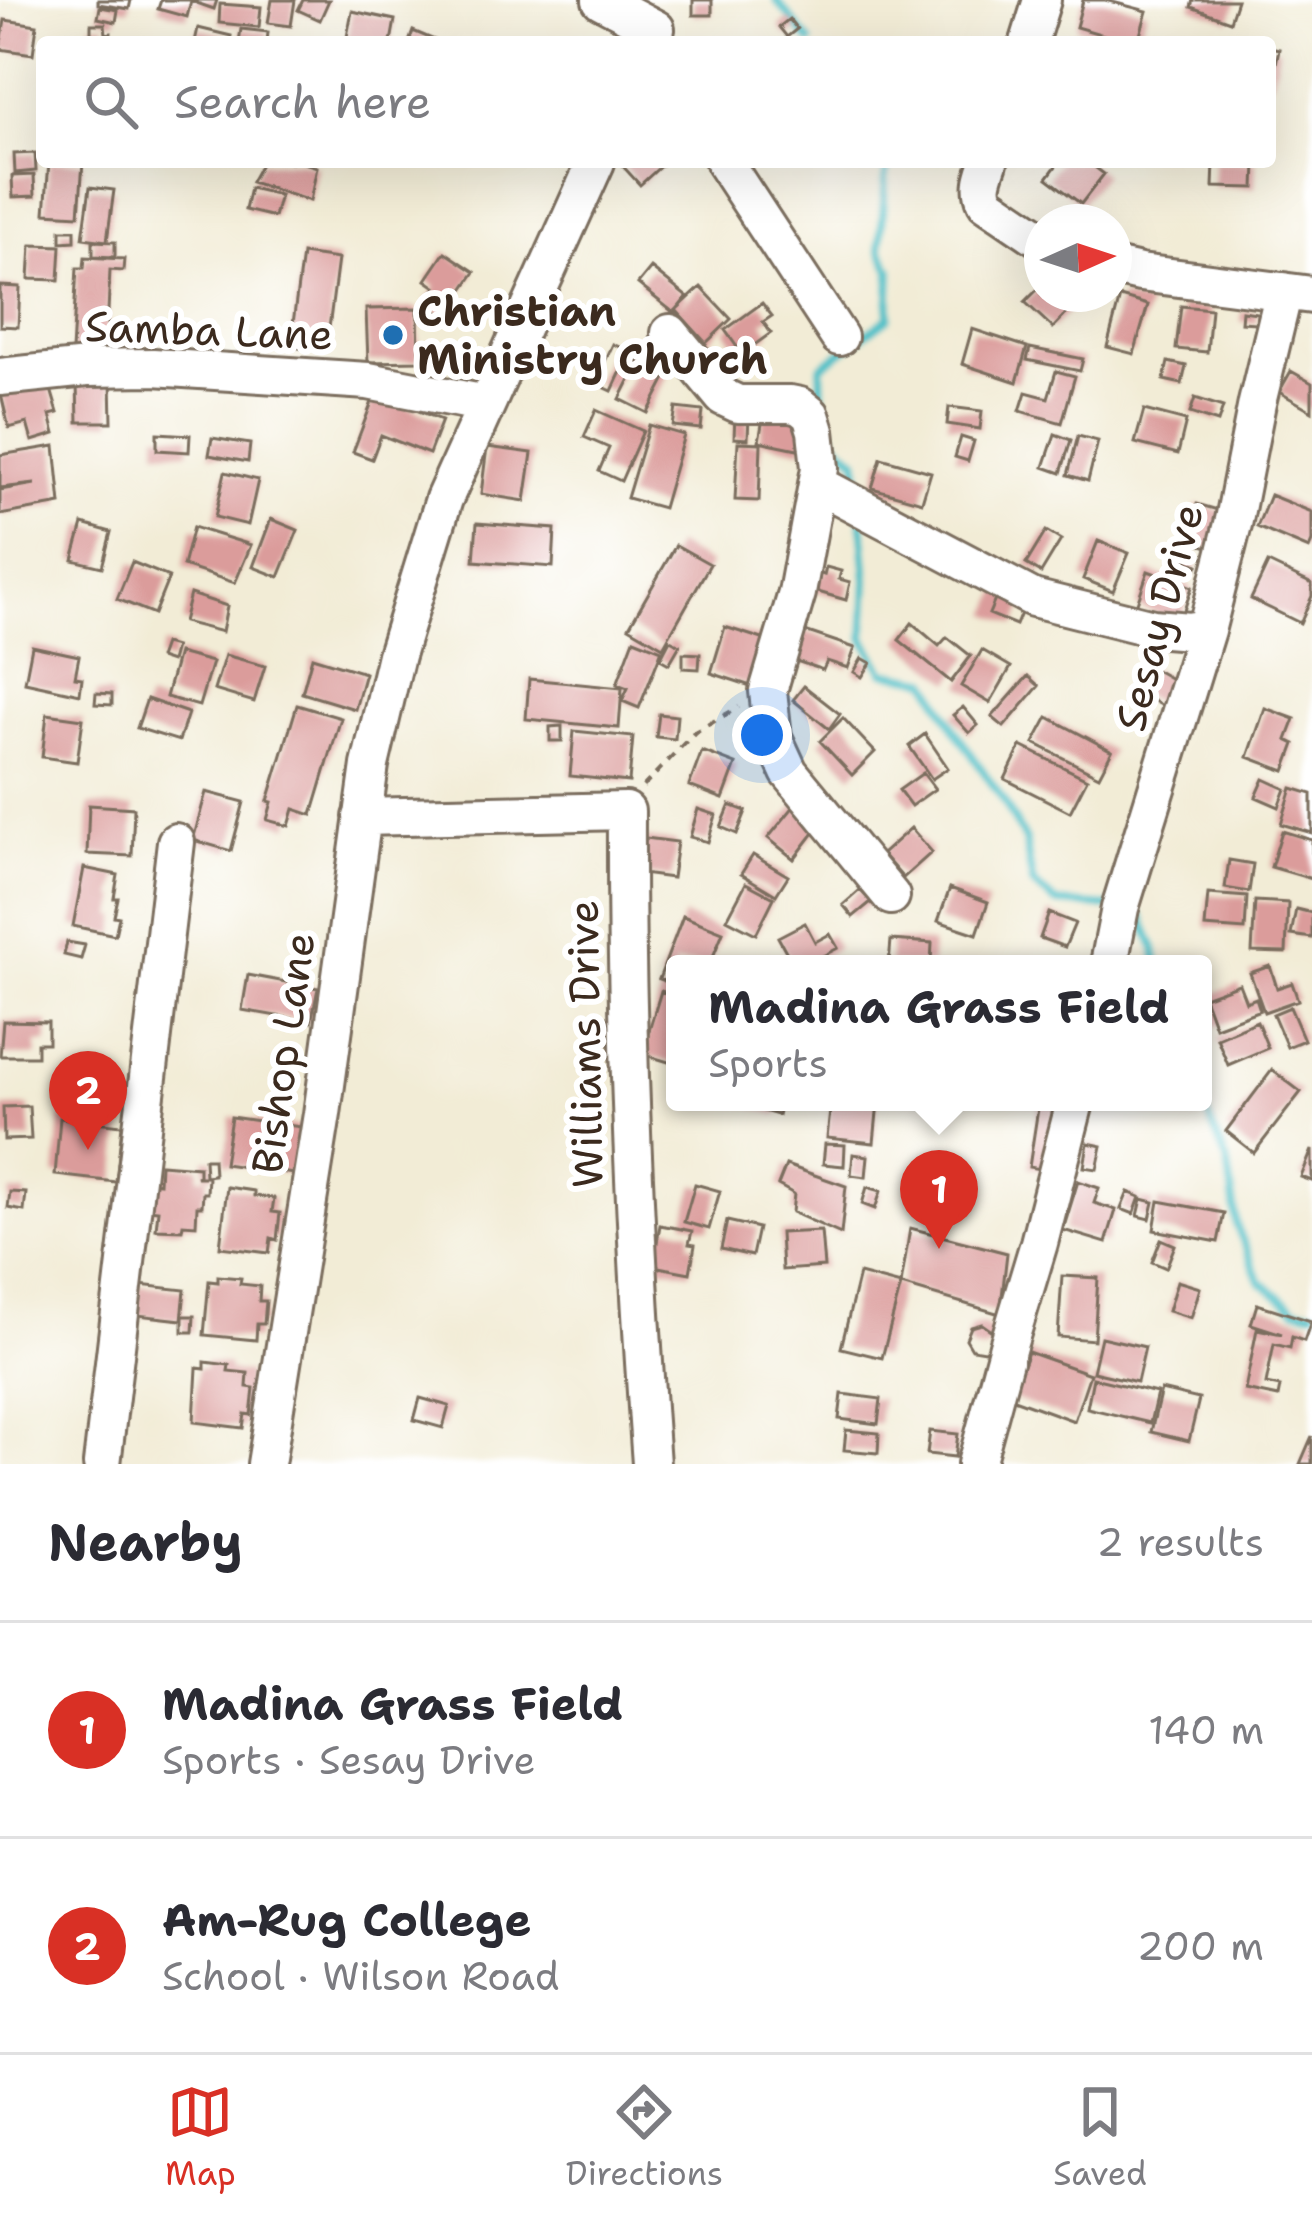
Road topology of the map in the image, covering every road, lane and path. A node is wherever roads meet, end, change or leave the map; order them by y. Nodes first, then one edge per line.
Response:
1 (601, 0) edge
2 (1042, 0) edge
3 (659, 24) edge
4 (1031, 36) edge
5 (593, 168) edge
6 (728, 168) edge
7 (987, 168) edge
8 (1024, 228) edge
9 (1132, 271) edge
10 (1298, 293) edge
11 (670, 333) dead end
12 (839, 337) dead end
13 (0, 377) edge
14 (486, 404) junction
15 (817, 484) junction
16 (1207, 627) junction
17 (768, 691) junction
18 (626, 811) junction
19 (362, 817) junction
20 (176, 842) dead end
21 (891, 896) dead end
22 (1110, 955) edge
23 (1073, 1111) edge
24 (102, 1464) edge
25 (266, 1464) edge
26 (651, 1464) edge
27 (976, 1464) edge

1 - 3 street
2 - 4 street
5 - 14 street, Bishop Lane
6 - 12 street
7 - 8 street
9 - 10 street
10 - 16 street, Sesay Drive
11 - 15 street
13 - 14 street, Samba Lane
14 - 19 street, Bishop Lane
15 - 16 street
15 - 17 street
16 - 22 street, Sesay Drive
17 - 18 path
17 - 21 street
18 - 19 street
18 - 26 street, Williams Drive
19 - 25 street, Bishop Lane
20 - 24 street
23 - 27 street

